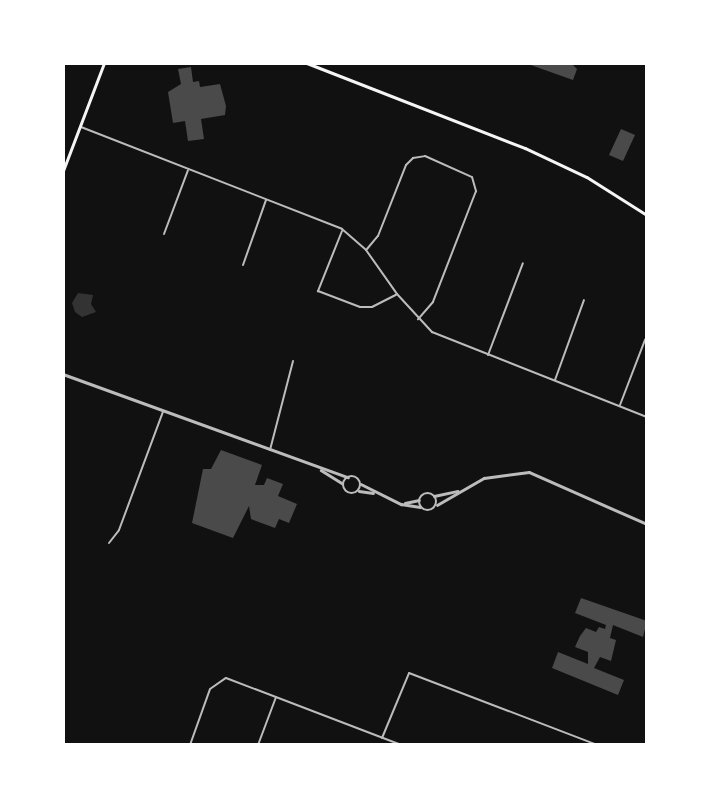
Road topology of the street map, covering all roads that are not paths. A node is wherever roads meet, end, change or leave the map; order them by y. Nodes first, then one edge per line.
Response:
1 (104, 63) edge
2 (307, 63) edge
3 (80, 127) junction
4 (188, 169) junction
5 (63, 171) edge
6 (267, 199) junction
7 (647, 215) edge
8 (342, 229) junction
9 (164, 234) dead end
10 (366, 250) junction
11 (523, 263) dead end
12 (243, 265) dead end
13 (397, 295) junction
14 (584, 300) dead end
15 (418, 320) junction
16 (645, 340) dead end
17 (488, 356) junction
18 (293, 361) dead end
19 (63, 374) edge
20 (554, 381) junction
21 (620, 406) junction
22 (163, 412) junction
23 (647, 416) edge
24 (270, 450) junction
25 (321, 470) junction
26 (348, 477) junction
27 (344, 483) junction
28 (361, 484) junction
29 (359, 491) junction
30 (457, 491) junction
31 (375, 493) junction
32 (434, 496) junction
33 (419, 499) junction
34 (401, 503) junction
35 (437, 505) junction
36 (420, 507) junction
37 (647, 524) edge
38 (109, 543) dead end
39 (276, 696) junction
40 (382, 737) junction
41 (190, 745) edge
42 (258, 745) edge
43 (401, 745) edge
44 (598, 745) edge

1 - 3 main road
2 - 7 main road
3 - 4 street
3 - 5 main road
4 - 6 street
4 - 9 street
6 - 8 street
6 - 12 street
8 - 10 street
8 - 13 street
10 - 13 street
10 - 15 street
11 - 17 street
13 - 15 street
14 - 20 street
15 - 17 street
16 - 21 street
17 - 20 street
18 - 24 street
19 - 22 street
20 - 21 street
21 - 23 street
22 - 24 street
22 - 38 street
24 - 25 street
25 - 26 street
25 - 27 street
26 - 27 street
26 - 28 street
27 - 29 street
28 - 29 street
28 - 31 street
29 - 31 street
30 - 32 street
30 - 35 street
30 - 37 street
31 - 34 street
32 - 33 street
32 - 35 street
33 - 34 street
33 - 36 street
34 - 36 street
35 - 36 street
39 - 40 street
39 - 41 street
39 - 42 street
40 - 43 street
40 - 44 street

